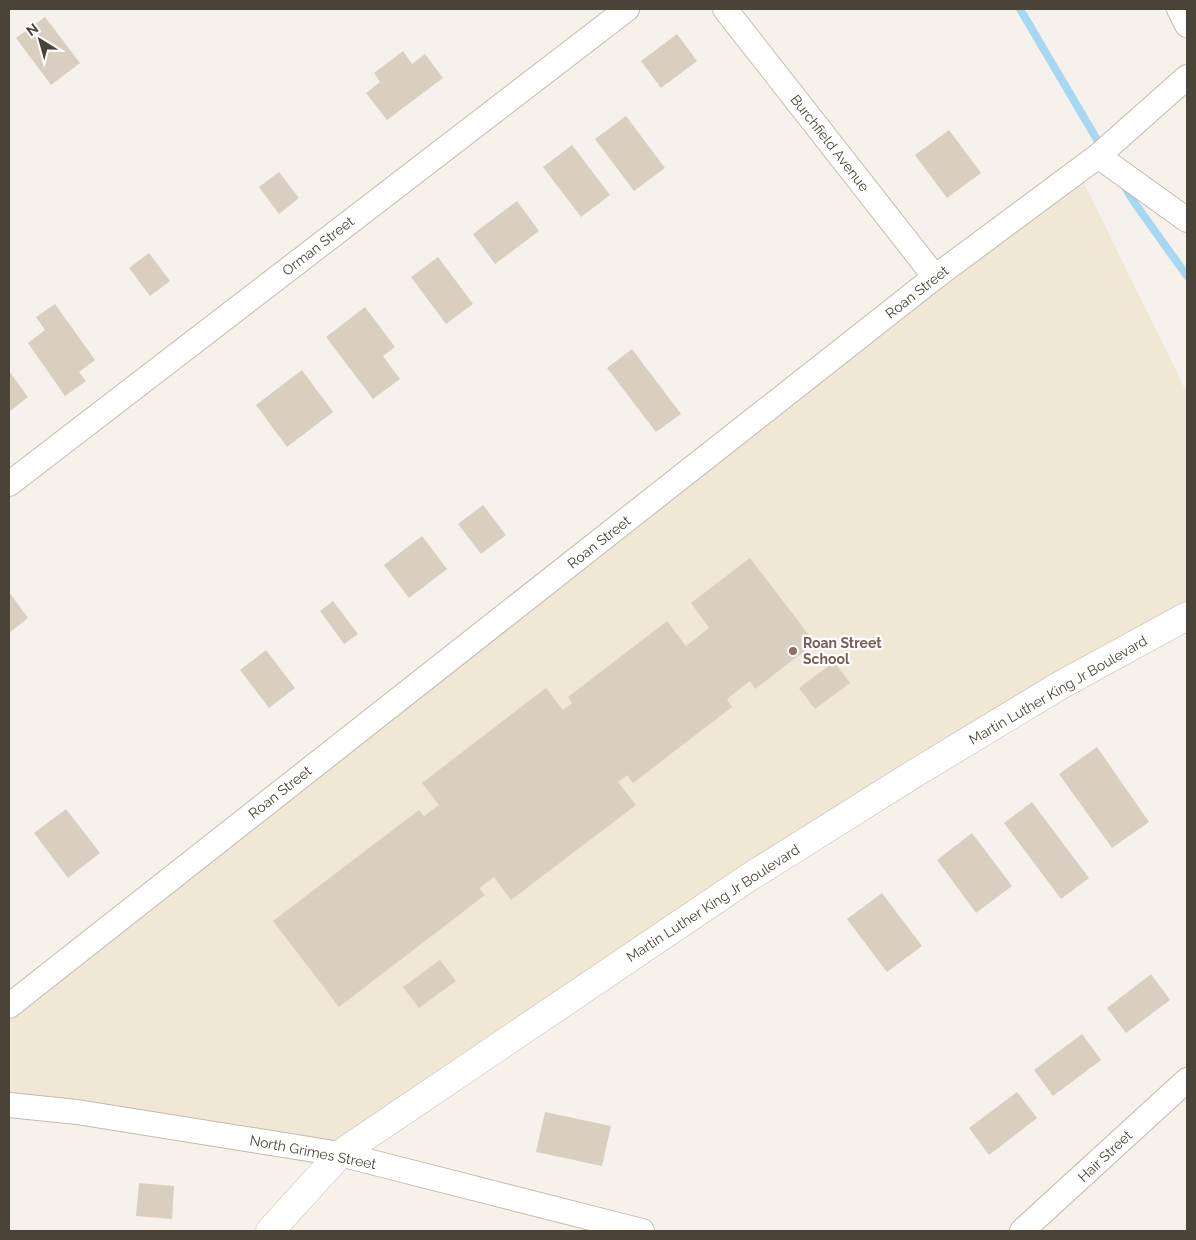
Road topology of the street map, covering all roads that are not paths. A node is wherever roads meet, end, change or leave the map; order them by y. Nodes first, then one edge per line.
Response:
1 (627, 9) edge
2 (725, 9) edge
3 (1179, 9) edge
4 (1187, 25) edge
5 (1187, 77) edge
6 (1098, 156) junction
7 (1187, 220) edge
8 (935, 277) junction
9 (9, 484) edge
10 (1187, 616) edge
11 (9, 1006) edge
12 (1187, 1080) edge
13 (9, 1105) edge
14 (340, 1154) junction
15 (270, 1231) edge
16 (642, 1231) edge
17 (1022, 1231) edge

1 - 9 street, Orman Street
2 - 8 street, Burchfield Avenue
3 - 4 street
5 - 6 street, Roan Street
6 - 7 street
6 - 8 street, Roan Street
8 - 11 street, Roan Street
10 - 14 street, Martin Luther King Jr Boulevard
12 - 17 street, Hair Street
13 - 14 street, North Grimes Street
14 - 15 street, Martin Luther King Jr Boulevard
14 - 16 street, North Grimes Street

